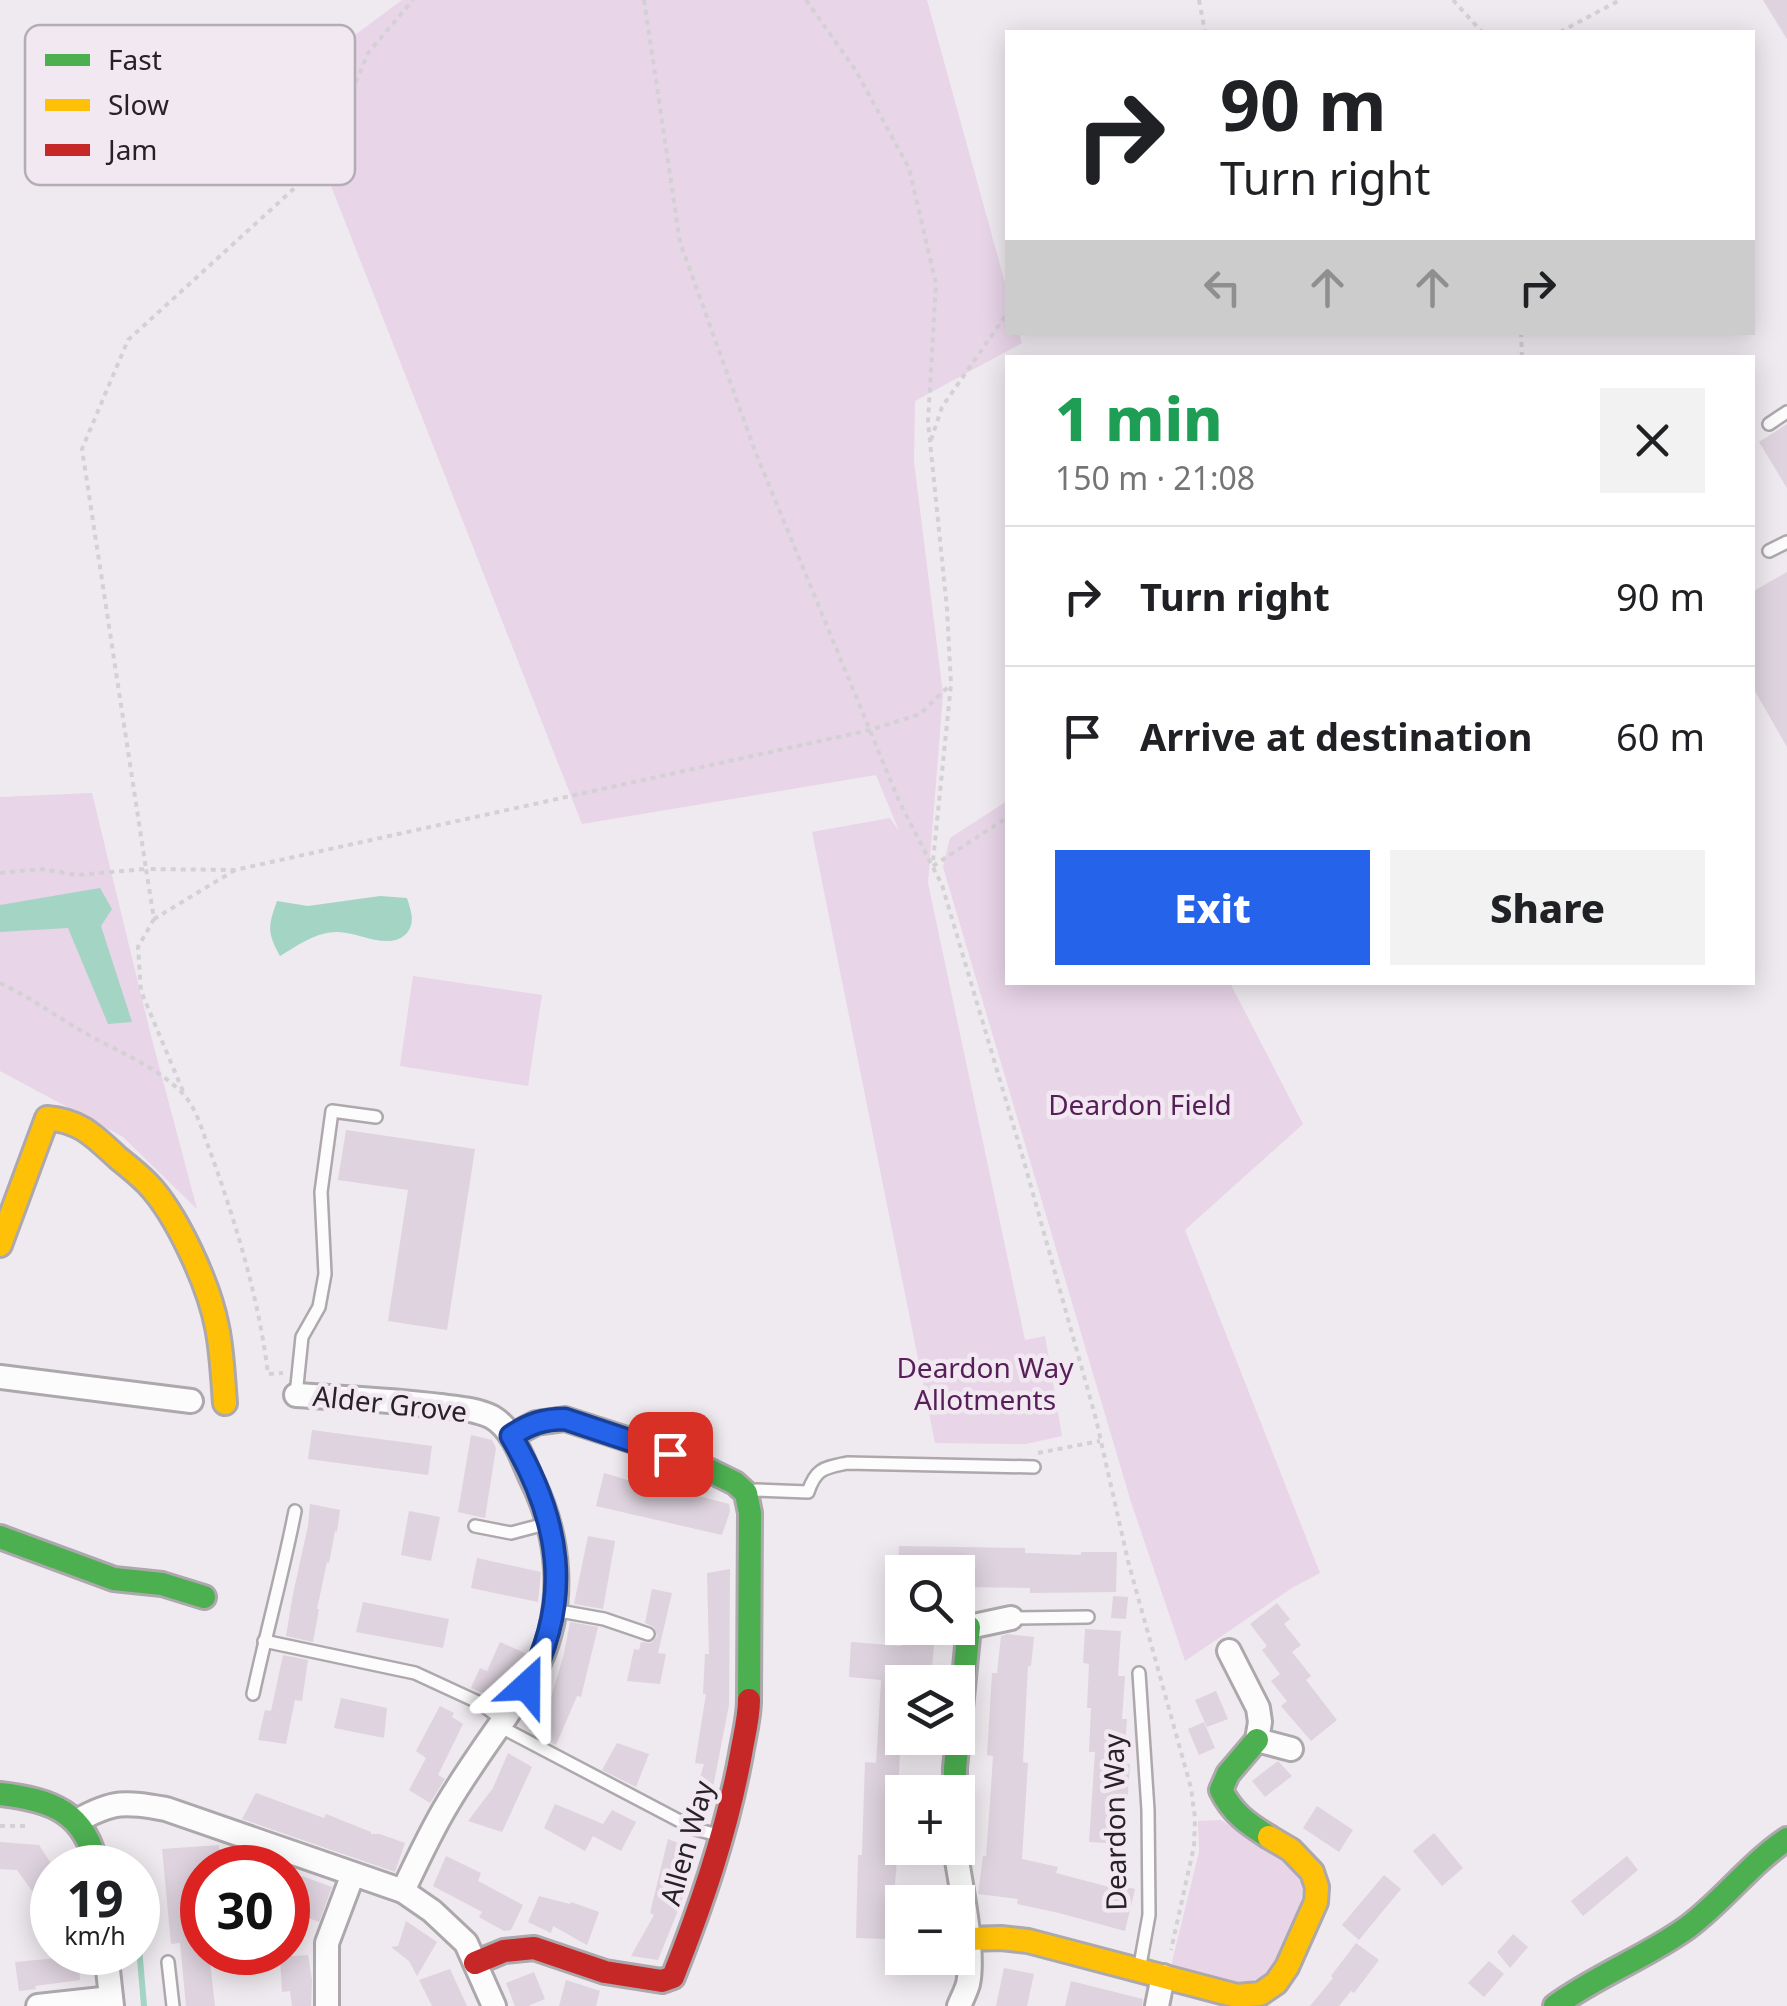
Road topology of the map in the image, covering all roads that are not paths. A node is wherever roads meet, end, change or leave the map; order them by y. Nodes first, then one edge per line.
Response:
1 (1787, 412) edge
2 (1769, 424) dead end
3 (1787, 542) edge
4 (1769, 551) dead end
5 (376, 1116) dead end
6 (0, 1246) edge
7 (0, 1377) edge
8 (297, 1384) joint
9 (191, 1401) dead end
10 (225, 1403) dead end
11 (511, 1436) junction
12 (1034, 1467) dead end
13 (749, 1506) junction
14 (294, 1511) dead end
15 (549, 1523) junction
16 (475, 1526) dead end
17 (0, 1537) edge
18 (204, 1597) dead end
19 (554, 1610) junction
20 (1088, 1617) dead end
21 (1011, 1618) joint
22 (975, 1624) edge
23 (648, 1634) dead end
24 (264, 1642) junction
25 (962, 1645) edge
26 (1229, 1651) dead end
27 (1139, 1673) dead end
28 (254, 1694) dead end
29 (501, 1723) junction
30 (1257, 1740) junction
31 (1291, 1750) dead end
32 (955, 1775) edge
33 (0, 1794) edge
34 (77, 1821) junction
35 (723, 1836) junction
36 (1787, 1840) edge
37 (93, 1845) edge
38 (245, 1845) edge
39 (310, 1865) edge
40 (353, 1874) junction
41 (402, 1891) junction
42 (975, 1939) edge
43 (168, 1962) dead end
44 (475, 1963) junction
45 (1139, 1969) junction
46 (109, 1975) edge
47 (968, 1975) edge
48 (1163, 1976) junction
49 (112, 2002) edge
50 (38, 2006) edge
51 (173, 2006) edge
52 (327, 2006) edge
53 (494, 2006) edge
54 (958, 2006) edge
55 (1157, 2006) edge
56 (1555, 2006) edge

1 - 2 lane
3 - 4 lane
5 - 8 lane
6 - 10 street
7 - 9 street
8 - 11 street, Alder Grove
11 - 13 street
11 - 15 street
12 - 13 lane
13 - 35 street, Allen Way
14 - 24 lane
15 - 16 lane
15 - 19 street
17 - 18 street
19 - 23 lane
19 - 29 street
20 - 21 lane
21 - 22 street
24 - 28 lane
24 - 29 lane
25 - 32 street
26 - 30 street
27 - 45 lane, Deardon Way
29 - 35 lane
29 - 41 street
30 - 31 street
30 - 48 street
33 - 34 street
34 - 37 street
34 - 38 street
35 - 44 street, Allen Way
36 - 56 street
39 - 40 street
40 - 41 street
40 - 52 street
41 - 44 street
42 - 45 street
43 - 51 lane
44 - 53 street
45 - 48 street
46 - 49 street
47 - 54 street
48 - 55 street
49 - 50 street

